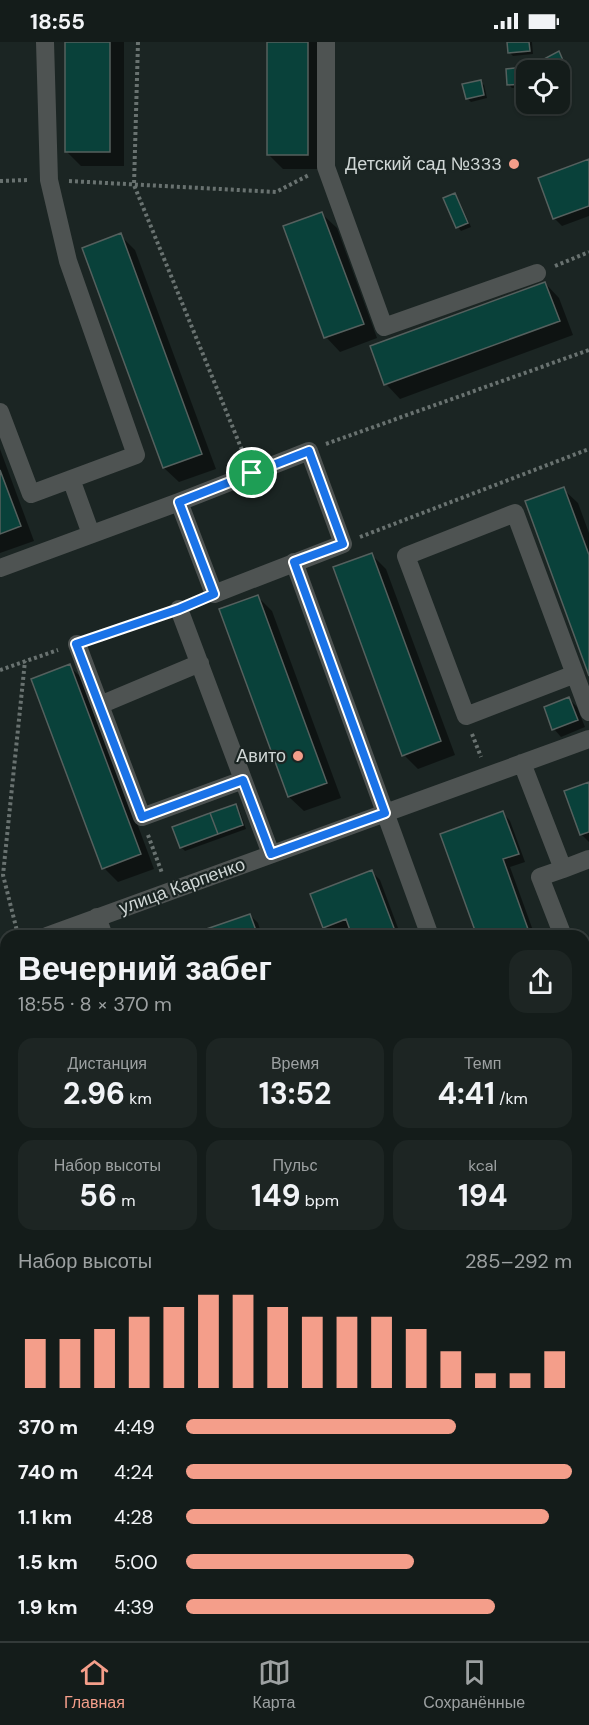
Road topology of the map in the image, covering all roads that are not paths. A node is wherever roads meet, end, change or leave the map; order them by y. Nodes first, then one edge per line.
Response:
1 (45, 42) edge
2 (326, 42) edge
3 (537, 273) road end
4 (0, 412) edge
5 (70, 479) junction
6 (179, 502) junction
7 (91, 534) junction
8 (294, 562) junction
9 (0, 568) edge
10 (179, 609) road end
11 (76, 644) road end
12 (200, 663) junction
13 (575, 674) junction
14 (100, 705) junction
15 (589, 712) edge
16 (589, 739) edge
17 (522, 763) junction
18 (243, 780) junction
19 (385, 813) junction
20 (271, 854) junction
21 (589, 860) edge
22 (563, 869) junction
23 (97, 917) junction
24 (63, 930) edge
25 (102, 930) edge
26 (428, 930) edge
27 (561, 930) edge

1 - 5 street
2 - 3 street
4 - 5 street
5 - 7 street
6 - 7 street
6 - 8 street
6 - 8 street
7 - 9 street
8 - 19 street
10 - 12 street
11 - 14 street
12 - 14 street
12 - 18 street
13 - 13 street
13 - 15 street
14 - 18 street
16 - 17 street, улица Карпенко
17 - 19 street, улица Карпенко
17 - 22 street
18 - 20 street
19 - 20 street, улица Карпенко
19 - 26 street
20 - 23 street, улица Карпенко
21 - 22 street
22 - 27 street
23 - 24 street, улица Карпенко
23 - 25 street

